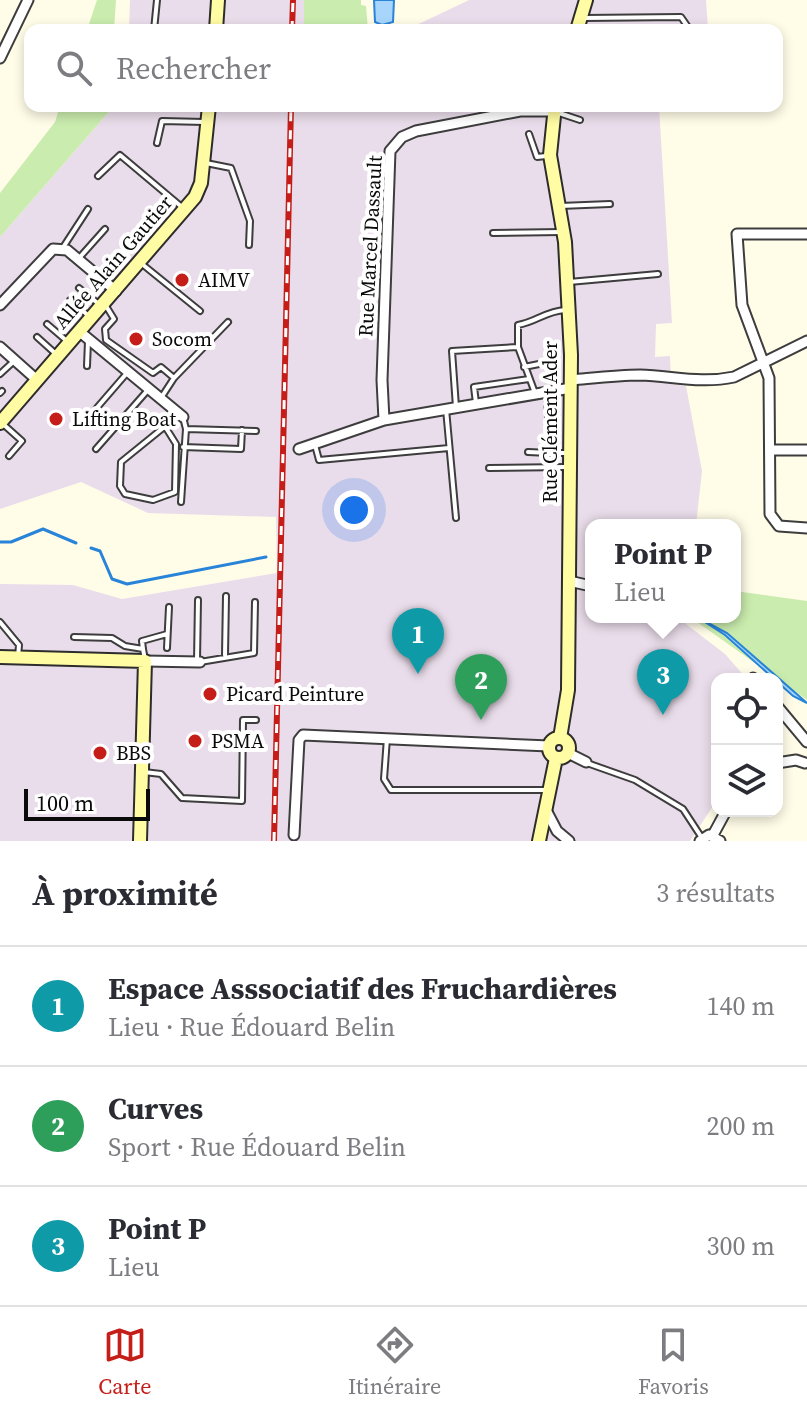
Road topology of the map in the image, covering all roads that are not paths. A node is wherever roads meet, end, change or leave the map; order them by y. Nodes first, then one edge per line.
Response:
1 (28, 0) edge
2 (157, 0) edge
3 (218, 0) edge
4 (586, 0) edge
5 (155, 24) edge
6 (216, 24) edge
7 (579, 24) edge
8 (686, 24) edge
9 (0, 58) edge
10 (206, 112) edge
11 (515, 112) edge
12 (554, 112) edge
13 (561, 112) edge
14 (580, 120) dead end
15 (207, 122) junction
16 (529, 134) dead end
17 (157, 143) dead end
18 (550, 155) junction
19 (204, 162) junction
20 (98, 176) dead end
21 (610, 204) dead end
22 (560, 206) junction
23 (88, 209) dead end
24 (185, 210) junction
25 (105, 229) dead end
26 (564, 232) junction
27 (493, 233) dead end
28 (807, 234) edge
29 (249, 245) dead end
30 (62, 249) junction
31 (78, 259) junction
32 (140, 262) junction
33 (658, 274) dead end
34 (568, 282) junction
35 (79, 288) dead end
36 (116, 291) junction
37 (70, 300) dead end
38 (0, 305) edge
39 (103, 306) junction
40 (569, 310) junction
41 (200, 311) dead end
42 (92, 319) junction
43 (228, 322) dead end
44 (47, 324) dead end
45 (84, 336) junction
46 (37, 337) dead end
47 (807, 341) edge
48 (70, 344) junction
49 (0, 347) edge
50 (518, 347) junction
51 (59, 356) junction
52 (15, 360) junction
53 (549, 362) dead end
54 (761, 365) junction
55 (87, 366) dead end
56 (524, 367) junction
57 (127, 373) junction
58 (0, 374) edge
59 (174, 378) junction
60 (529, 379) junction
61 (37, 380) junction
62 (572, 384) junction
63 (147, 391) junction
64 (547, 391) junction
65 (535, 393) junction
66 (159, 401) junction
67 (476, 403) junction
68 (451, 408) junction
69 (181, 416) junction
70 (384, 420) junction
71 (0, 423) edge
72 (82, 425) dead end
73 (166, 428) junction
74 (186, 429) junction
75 (242, 430) junction
76 (256, 431) dead end
77 (314, 443) junction
78 (183, 447) junction
79 (449, 448) junction
80 (96, 449) dead end
81 (299, 449) dead end
82 (771, 450) junction
83 (807, 450) edge
84 (528, 452) dead end
85 (550, 453) junction
86 (570, 453) junction
87 (9, 456) dead end
88 (570, 467) junction
89 (489, 468) dead end
90 (181, 502) dead end
91 (456, 518) dead end
92 (807, 528) edge
93 (569, 581) junction
94 (585, 585) edge
95 (226, 596) dead end
96 (198, 600) dead end
97 (255, 602) dead end
98 (169, 607) dead end
99 (0, 622) edge
100 (168, 633) junction
101 (74, 637) dead end
102 (167, 648) dead end
103 (144, 655) junction
104 (225, 655) junction
105 (0, 657) edge
106 (18, 658) junction
107 (198, 662) junction
108 (783, 713) edge
109 (256, 720) dead end
110 (387, 738) junction
111 (554, 742) junction
112 (807, 742) edge
113 (562, 756) junction
114 (806, 759) edge
115 (586, 762) joint
116 (783, 762) edge
117 (142, 772) junction
118 (550, 791) junction
119 (546, 810) junction
120 (724, 817) edge
121 (294, 838) edge
122 (717, 838) edge
123 (701, 839) edge
124 (140, 841) edge
125 (539, 841) edge
126 (569, 841) edge

1 - 9 street
2 - 5 lane
3 - 6 street
4 - 7 street
7 - 8 lane
10 - 15 street, Allée Alain Gautier
11 - 70 street, Rue Marcel Dassault
12 - 18 street, Rue Clément Ader
13 - 14 lane
15 - 17 lane
15 - 19 street, Allée Alain Gautier
16 - 18 lane
18 - 22 street, Rue Clément Ader
19 - 24 street, Allée Alain Gautier
19 - 29 lane
20 - 24 lane
21 - 22 lane
22 - 26 street, Rue Clément Ader
23 - 30 lane
24 - 32 street, Allée Alain Gautier
25 - 31 lane
26 - 27 lane
26 - 34 street, Rue Clément Ader
28 - 54 street
30 - 31 street
30 - 38 street
31 - 36 street
32 - 36 street, Allée Alain Gautier
32 - 41 lane
33 - 34 lane
34 - 40 street, Rue Clément Ader
35 - 39 lane
36 - 39 street, Allée Alain Gautier
37 - 42 lane
39 - 42 street, Allée Alain Gautier
39 - 59 lane
40 - 50 lane
40 - 62 street, Rue Clément Ader
42 - 45 street, Allée Alain Gautier
43 - 59 lane
44 - 48 lane
45 - 48 street, Allée Alain Gautier
45 - 55 lane
45 - 57 street
46 - 51 lane
47 - 54 street
48 - 51 street, Allée Alain Gautier
49 - 52 street
50 - 56 lane
50 - 68 lane
51 - 61 street, Allée Alain Gautier
52 - 58 lane
52 - 61 street
53 - 56 lane
54 - 62 street
54 - 82 street
56 - 60 lane
57 - 63 street
57 - 72 lane
59 - 66 lane
60 - 65 lane
60 - 67 lane
61 - 71 street, Allée Alain Gautier
62 - 64 street
62 - 86 street, Rue Clément Ader
63 - 66 street
63 - 80 lane
64 - 65 street
64 - 85 lane
65 - 67 street
66 - 69 street
67 - 68 street
68 - 70 street
68 - 79 lane
69 - 73 lane
69 - 74 lane
70 - 77 street
71 - 87 lane
73 - 73 lane
74 - 75 lane
74 - 78 lane
75 - 76 lane
75 - 78 lane
77 - 79 lane
77 - 81 street
78 - 90 lane
79 - 91 lane
82 - 83 street
82 - 92 street
84 - 85 lane
85 - 86 lane
86 - 88 street, Rue Clément Ader
88 - 89 lane
88 - 93 street, Rue Clément Ader
93 - 94 street
93 - 111 street, Rue Clément Ader
95 - 104 lane
96 - 107 lane
97 - 104 lane
98 - 100 lane
99 - 106 lane
100 - 102 lane
100 - 103 lane
101 - 103 lane
103 - 106 street
103 - 107 street
103 - 117 street
104 - 107 lane
105 - 106 street
108 - 112 street
109 - 117 lane
110 - 111 street
110 - 118 lane
110 - 121 street
111 - 113 street
111 - 113 street
113 - 115 street
113 - 118 street
114 - 116 street
115 - 123 lane
117 - 124 street
118 - 119 street
119 - 125 street
119 - 126 street
120 - 122 street
122 - 123 street

